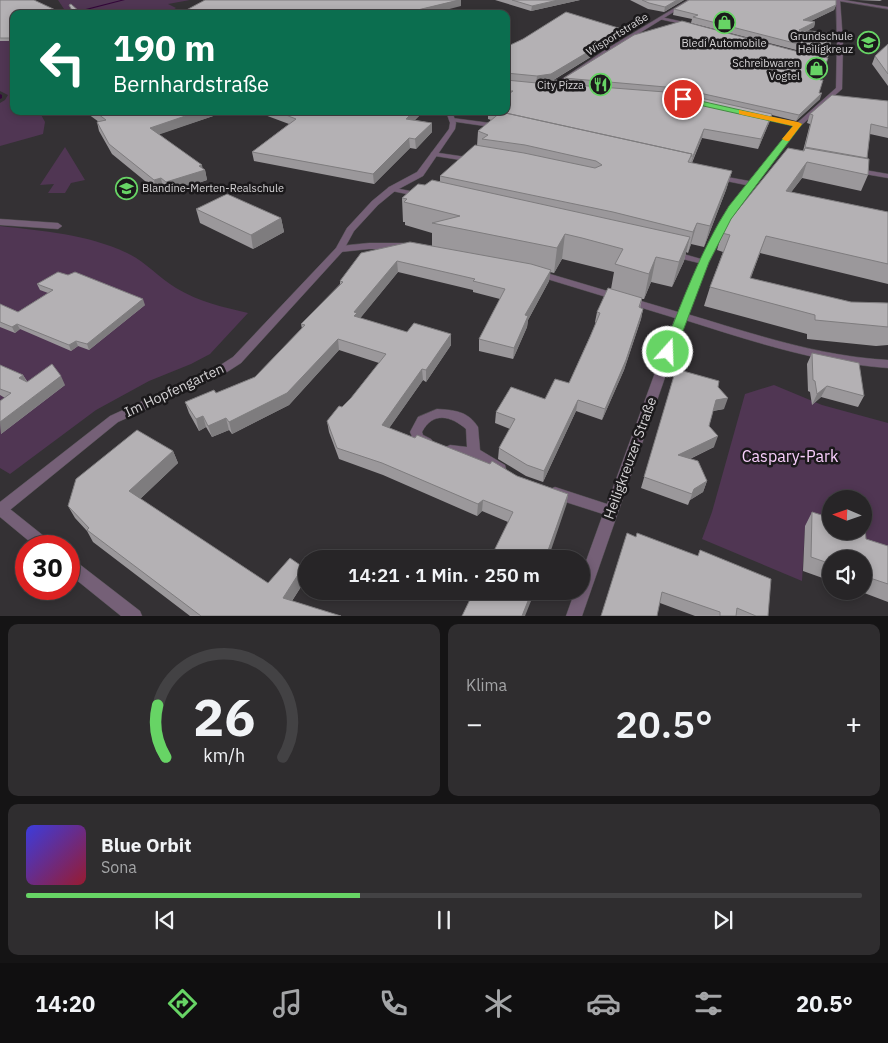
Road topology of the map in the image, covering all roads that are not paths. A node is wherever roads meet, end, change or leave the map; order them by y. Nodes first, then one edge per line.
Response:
1 (690, 0) edge
2 (837, 0) edge
3 (888, 8) edge
4 (661, 18) junction
5 (697, 27) edge
6 (831, 61) dead end
7 (838, 62) junction
8 (555, 86) junction
9 (542, 88) edge
10 (566, 88) edge
11 (827, 100) junction
12 (836, 101) edge
13 (752, 114) edge
14 (450, 116) edge
15 (798, 124) junction
16 (507, 128) edge
17 (435, 154) junction
18 (774, 155) junction
19 (784, 157) edge
20 (485, 162) edge
21 (850, 169) edge
22 (706, 175) edge
23 (888, 176) edge
24 (751, 184) junction
25 (392, 189) junction
26 (427, 197) edge
27 (0, 222) edge
28 (58, 226) dead end
29 (340, 248) junction
30 (414, 248) edge
31 (666, 252) edge
32 (704, 262) junction
33 (523, 269) edge
34 (681, 316) junction
35 (888, 364) edge
36 (474, 453) dead end
37 (513, 477) edge
38 (539, 488) edge
39 (0, 509) edge
40 (611, 512) junction
41 (32, 535) edge
42 (80, 574) edge
43 (134, 616) edge
44 (574, 616) edge

1 - 4 street, Wisportstraße
2 - 3 street
2 - 7 street, Heiligkreuzer Straße
4 - 5 street
4 - 8 street, Wisportstraße
6 - 7 street
7 - 11 street, Heiligkreuzer Straße
8 - 9 street
8 - 10 street
11 - 12 street
11 - 15 street, Heiligkreuzer Straße
13 - 15 street
14 - 16 street, Im Hopfengarten
14 - 17 street, Im Hopfengarten
15 - 18 street, Heiligkreuzer Straße
17 - 20 street
17 - 25 street, Im Hopfengarten
18 - 19 street
18 - 24 street, Heiligkreuzer Straße
21 - 23 street
22 - 24 street
24 - 32 street, Heiligkreuzer Straße
25 - 26 street
25 - 29 street, Im Hopfengarten
27 - 28 street
29 - 30 street
29 - 39 street, Im Hopfengarten
31 - 32 street
32 - 34 street, Heiligkreuzer Straße
33 - 34 street
34 - 35 street
34 - 40 street, Heiligkreuzer Straße
36 - 37 street
38 - 40 street
39 - 41 street
40 - 44 street, Heiligkreuzer Straße
42 - 43 street

